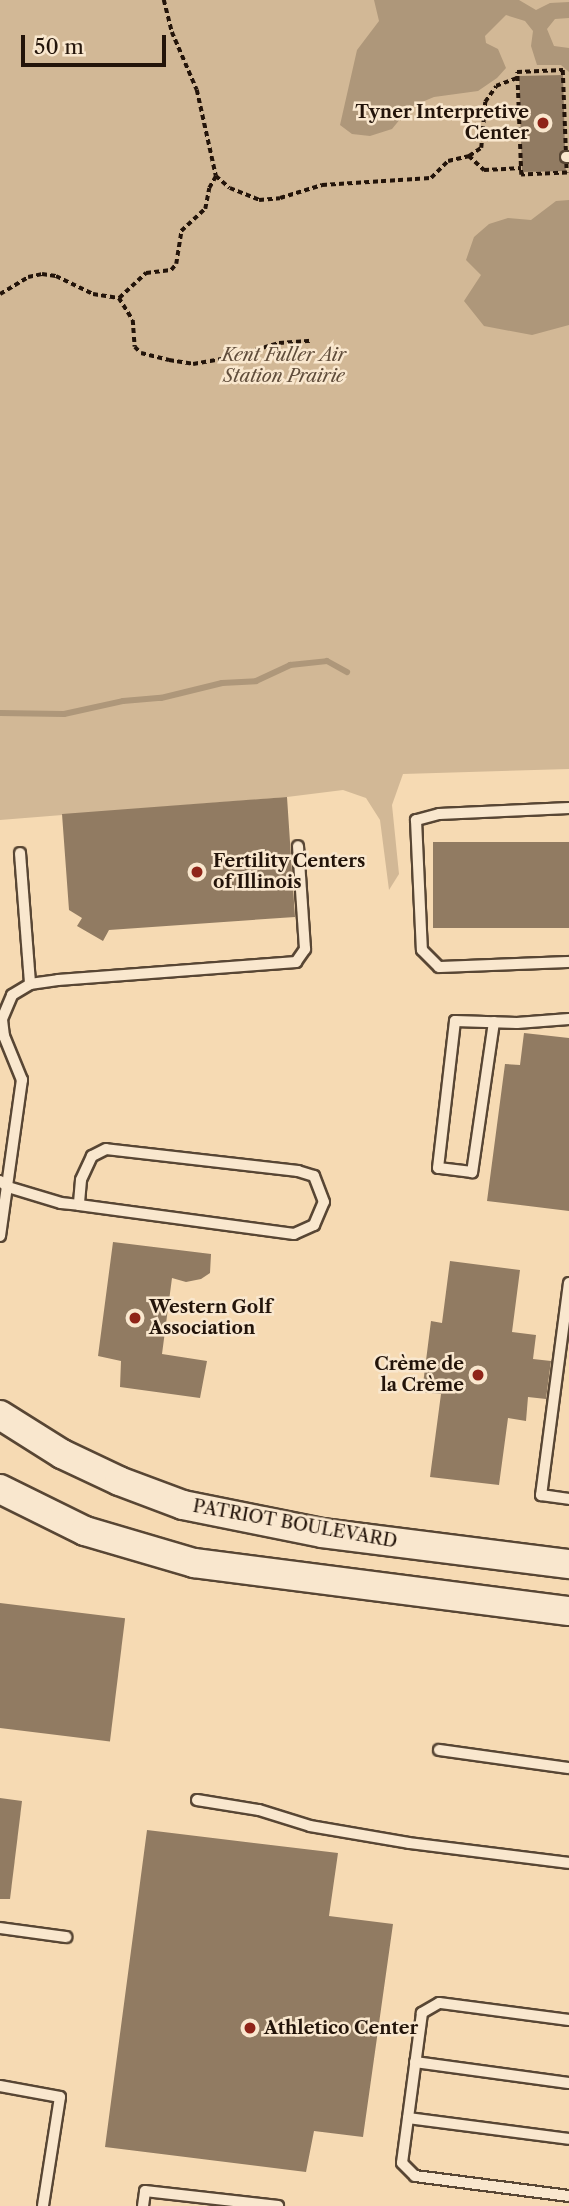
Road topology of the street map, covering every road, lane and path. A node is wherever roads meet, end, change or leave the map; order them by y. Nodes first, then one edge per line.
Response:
1 (164, 0) edge
2 (517, 78) junction
3 (469, 156) junction
4 (568, 157) edge
5 (521, 168) junction
6 (216, 176) junction
7 (0, 294) edge
8 (119, 298) junction
9 (312, 341) dead end
10 (569, 808) edge
11 (298, 846) dead end
12 (20, 853) dead end
13 (569, 962) edge
14 (30, 984) junction
15 (569, 1018) edge
16 (494, 1022) junction
17 (4, 1184) edge
18 (79, 1205) junction
19 (0, 1236) edge
20 (569, 1283) edge
21 (0, 1415) edge
22 (0, 1489) edge
23 (569, 1499) edge
24 (569, 1564) edge
25 (569, 1611) edge
26 (439, 1750) dead end
27 (569, 1768) edge
28 (197, 1800) dead end
29 (569, 1863) edge
30 (0, 1928) edge
31 (66, 1937) dead end
32 (569, 2020) edge
33 (415, 2062) junction
34 (569, 2083) edge
35 (0, 2086) edge
36 (408, 2118) junction
37 (569, 2139) edge
38 (569, 2196) edge
39 (43, 2206) edge
40 (143, 2206) edge
41 (278, 2206) edge

1 - 6 path
2 - 3 path
2 - 4 path
2 - 5 path
3 - 5 path
3 - 6 path
4 - 5 path
6 - 8 path
7 - 8 path
8 - 9 path
10 - 13 lane
11 - 14 lane
12 - 14 lane
14 - 17 lane
15 - 16 lane
16 - 16 lane
17 - 18 lane
17 - 19 lane
18 - 18 lane
20 - 23 lane
21 - 24 main road, PATRIOT BOULEVARD
22 - 25 main road
26 - 27 lane
28 - 29 lane
30 - 31 lane
32 - 33 lane
33 - 34 lane
33 - 36 lane
35 - 39 lane
36 - 37 lane
36 - 38 lane
40 - 41 lane

